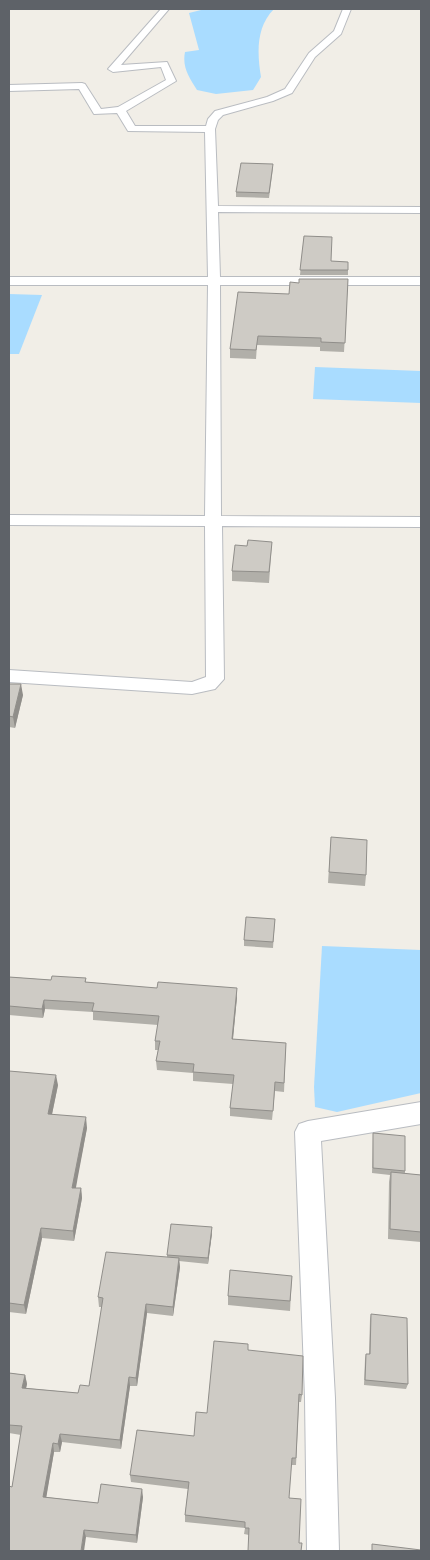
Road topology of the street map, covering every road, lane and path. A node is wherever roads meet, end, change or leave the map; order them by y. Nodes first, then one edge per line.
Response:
1 (166, 9) edge
2 (347, 9) edge
3 (9, 88) edge
4 (120, 110) junction
5 (210, 129) junction
6 (212, 209) junction
7 (421, 210) edge
8 (9, 281) edge
9 (421, 281) edge
10 (214, 282) junction
11 (9, 520) edge
12 (213, 520) junction
13 (421, 522) edge
14 (9, 676) edge
15 (421, 1112) edge
16 (323, 1551) edge

1 - 4 street
2 - 5 street
3 - 4 street
4 - 5 street
5 - 6 street
6 - 7 street
6 - 10 street
8 - 10 street
9 - 10 street
10 - 12 street
11 - 12 street
12 - 13 street
12 - 14 street
15 - 16 street

